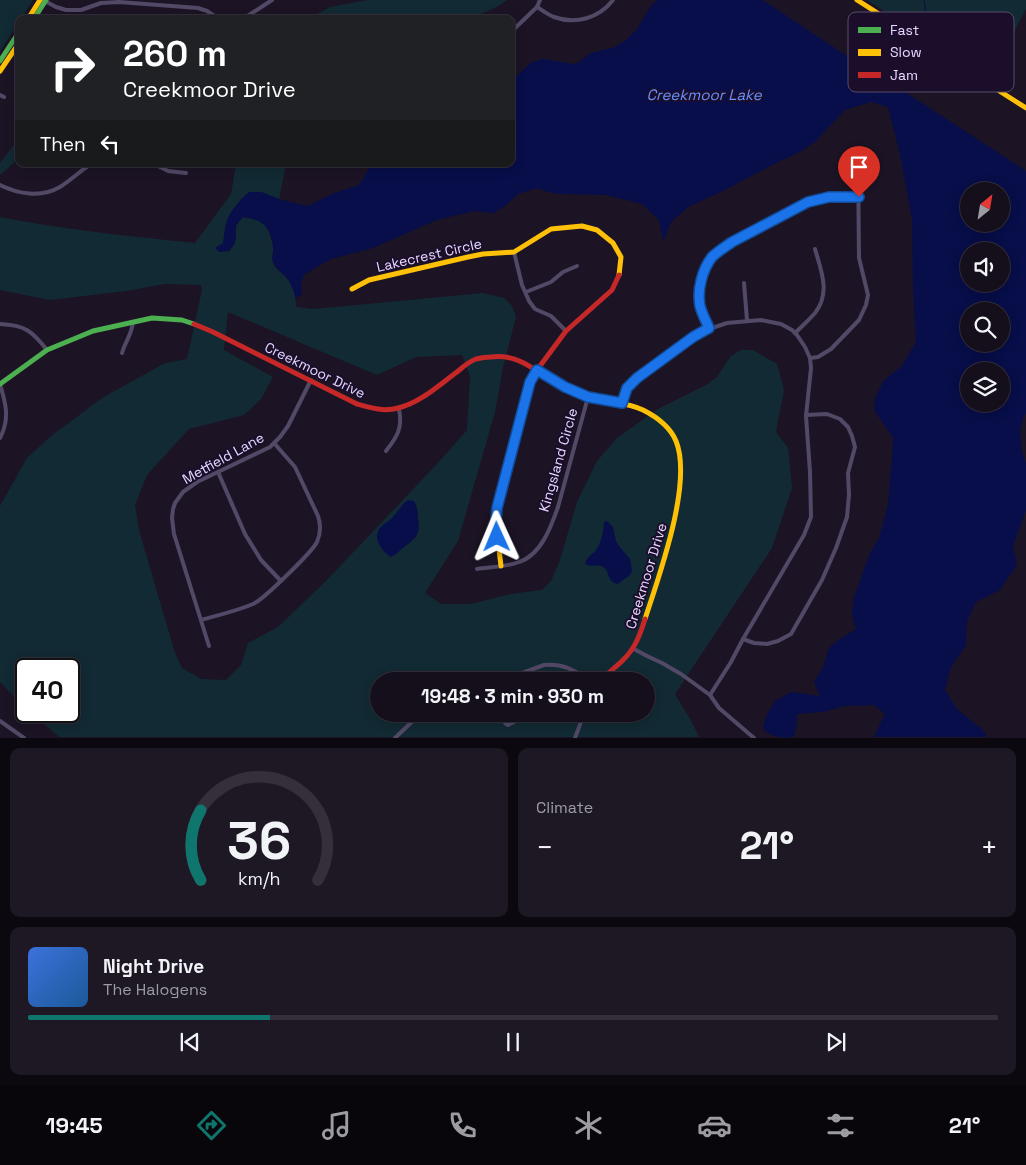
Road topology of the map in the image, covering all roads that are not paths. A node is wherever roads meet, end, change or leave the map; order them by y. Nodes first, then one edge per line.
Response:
1 (44, 0) edge
2 (272, 0) edge
3 (540, 0) edge
4 (613, 0) edge
5 (857, 0) edge
6 (119, 1) edge
7 (537, 7) junction
8 (876, 12) edge
9 (31, 15) edge
10 (36, 15) edge
11 (214, 15) edge
12 (249, 15) edge
13 (515, 30) edge
14 (15, 38) edge
15 (15, 49) edge
16 (0, 61) edge
17 (0, 72) edge
18 (1001, 92) edge
19 (1026, 108) edge
20 (858, 157) dead end
21 (87, 167) edge
22 (160, 167) edge
23 (186, 173) dead end
24 (0, 185) edge
25 (859, 197) junction
26 (815, 249) dead end
27 (514, 252) junction
28 (577, 266) dead end
29 (744, 283) dead end
30 (352, 289) dead end
31 (526, 292) junction
32 (747, 320) junction
33 (133, 322) junction
34 (0, 324) edge
35 (709, 328) junction
36 (566, 331) junction
37 (795, 333) junction
38 (47, 350) junction
39 (122, 353) dead end
40 (810, 358) junction
41 (537, 370) junction
42 (310, 380) junction
43 (0, 384) edge
44 (588, 397) junction
45 (622, 403) junction
46 (399, 409) junction
47 (806, 415) junction
48 (0, 438) edge
49 (274, 443) junction
50 (386, 452) dead end
51 (218, 472) junction
52 (501, 566) junction
53 (477, 569) dead end
54 (280, 580) junction
55 (201, 620) junction
56 (742, 639) junction
57 (209, 646) dead end
58 (634, 649) junction
59 (525, 672) edge
60 (576, 672) edge
61 (610, 672) edge
62 (710, 695) junction
63 (0, 721) edge
64 (412, 722) edge
65 (581, 722) edge
66 (24, 738) edge
67 (395, 738) edge
68 (575, 738) edge
69 (754, 738) edge

1 - 6 street
1 - 9 street
1 - 10 street
2 - 12 street
3 - 7 street
4 - 7 street
5 - 8 street
6 - 11 street
7 - 13 street
14 - 16 street
15 - 17 street
18 - 19 street
20 - 25 street
21 - 24 street
22 - 23 street
25 - 35 street
25 - 40 street
26 - 37 street
27 - 30 street, Lakecrest Circle
27 - 31 street
27 - 36 street, Lakecrest Circle
28 - 31 street
29 - 32 street
31 - 36 street
32 - 35 street
32 - 37 street
33 - 38 street, Creekmoor Drive
33 - 39 street
33 - 42 street, Creekmoor Drive
34 - 38 street
35 - 45 street
36 - 41 street, Lakecrest Circle
37 - 40 street
38 - 43 street, Creekmoor Drive
40 - 47 street
41 - 44 street, Creekmoor Drive
41 - 46 street, Creekmoor Drive
41 - 52 street, Lakecrest Circle
42 - 46 street, Creekmoor Drive
42 - 49 street, Metfield Lane
43 - 48 street
44 - 45 street, Creekmoor Drive
44 - 52 street, Kingsland Circle
45 - 58 street, Creekmoor Drive
46 - 50 street
47 - 56 street
47 - 56 street
49 - 51 street, Metfield Lane
49 - 54 street
51 - 54 street
51 - 55 street, Metfield Lane
52 - 53 street, Kingsland Circle
54 - 55 street
55 - 57 street, Metfield Lane
56 - 62 street
58 - 61 street, Creekmoor Drive
58 - 62 street
59 - 60 street
62 - 69 street
63 - 66 street
64 - 67 street
65 - 68 street

